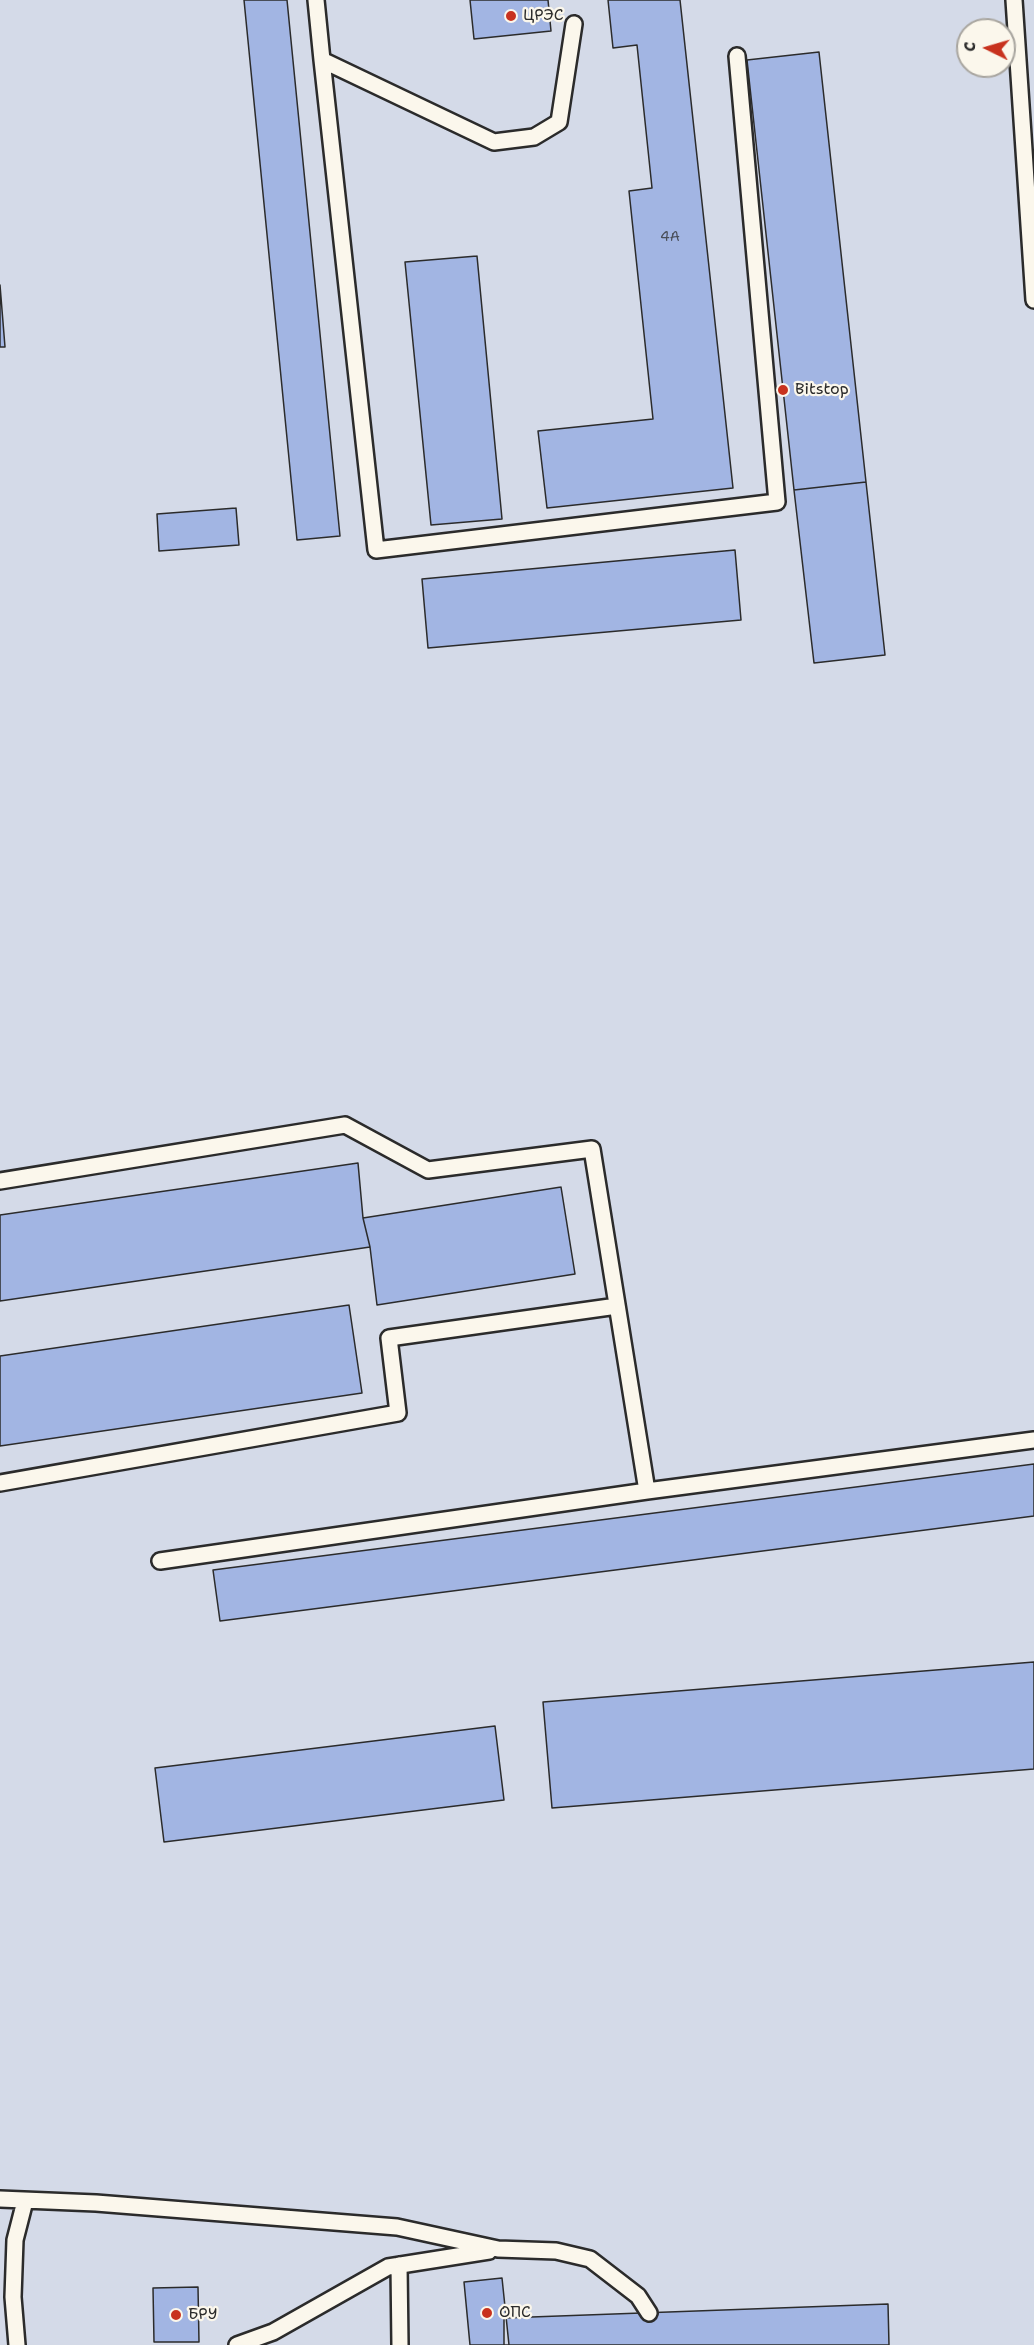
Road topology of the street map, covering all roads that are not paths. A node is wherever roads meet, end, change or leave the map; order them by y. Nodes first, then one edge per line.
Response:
1 (316, 0) edge
2 (1014, 0) edge
3 (574, 24) dead end
4 (737, 56) dead end
5 (322, 60) junction
6 (1034, 300) edge
7 (0, 1181) edge
8 (617, 1306) junction
9 (1034, 1440) edge
10 (0, 1483) edge
11 (647, 1491) junction
12 (160, 1561) dead end
13 (0, 2199) edge
14 (25, 2201) junction
15 (498, 2249) junction
16 (399, 2265) junction
17 (7, 2300) edge
18 (649, 2313) dead end
19 (17, 2345) edge
20 (237, 2345) edge
21 (400, 2345) edge

1 - 5 lane
2 - 6 lane
3 - 5 lane
4 - 5 lane
7 - 8 lane
8 - 10 lane
8 - 11 lane
9 - 11 lane
11 - 12 lane
13 - 14 lane
14 - 15 lane
14 - 17 lane
15 - 16 lane
15 - 18 lane
16 - 20 lane
16 - 21 lane
17 - 19 lane

